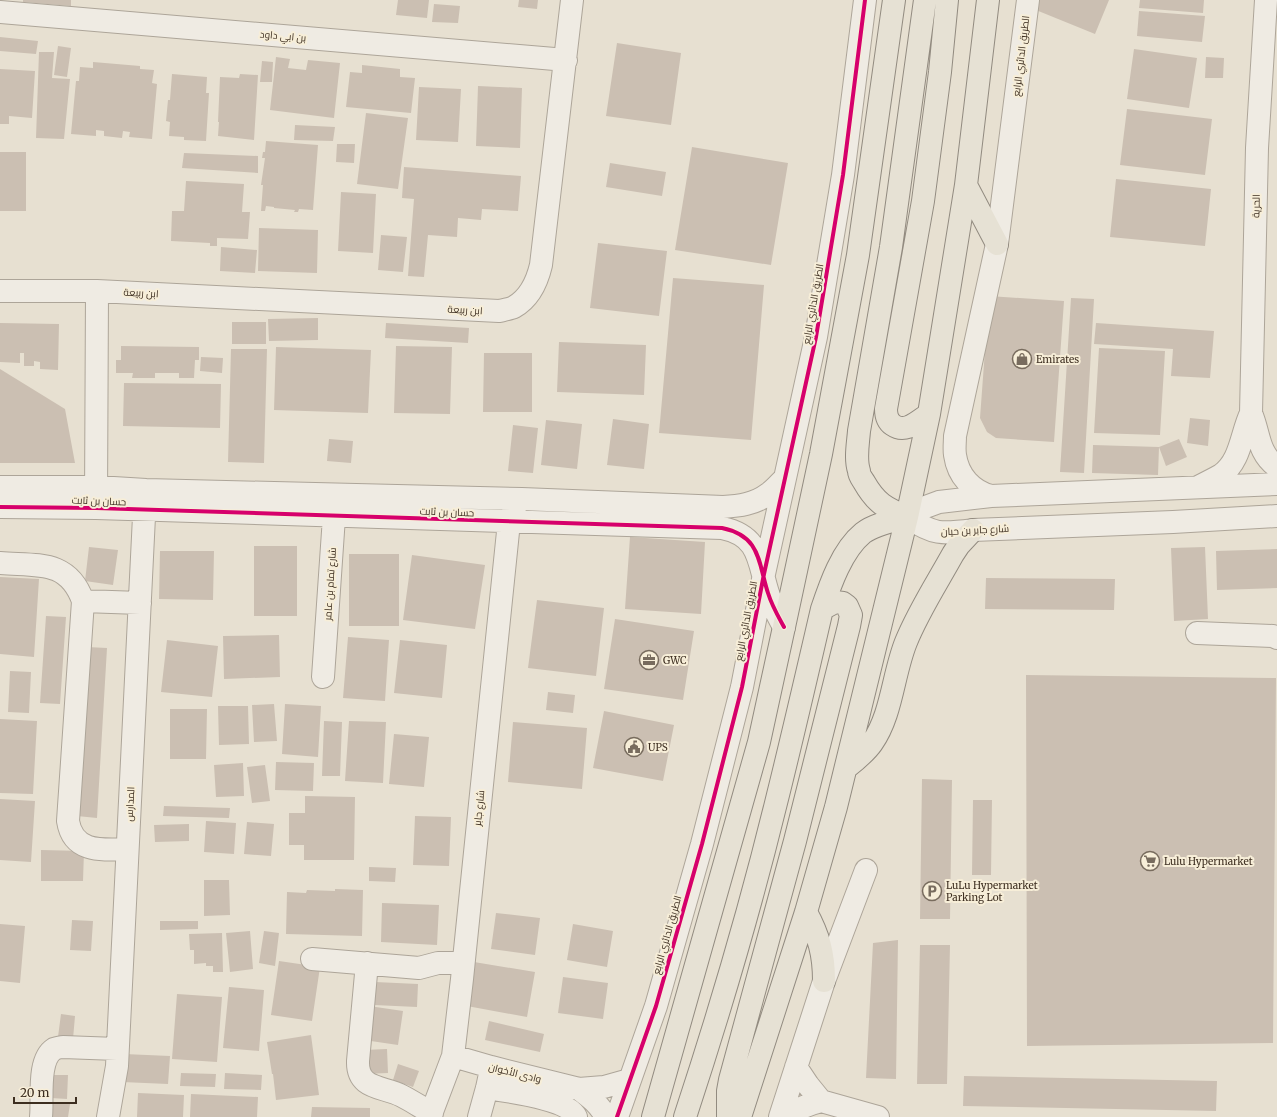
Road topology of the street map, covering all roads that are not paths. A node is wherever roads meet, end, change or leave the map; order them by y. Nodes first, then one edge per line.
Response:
1 (572, 0) edge
2 (865, 0) edge
3 (894, 0) edge
4 (925, 0) edge
5 (948, 0) edge
6 (988, 0) edge
7 (1004, 0) edge
8 (1028, 0) edge
9 (1266, 0) edge
10 (0, 12) edge
11 (986, 23) junction
12 (566, 60) junction
13 (966, 185) junction
14 (997, 244) junction
15 (0, 291) edge
16 (97, 291) junction
17 (1251, 413) junction
18 (929, 414) junction
19 (1277, 467) edge
20 (784, 479) junction
21 (1277, 484) edge
22 (0, 487) edge
23 (97, 487) junction
24 (1196, 488) junction
25 (348, 495) junction
26 (991, 496) junction
27 (522, 499) junction
28 (145, 500) junction
29 (0, 507) edge
30 (96, 508) junction
31 (1277, 516) edge
32 (334, 517) junction
33 (906, 517) junction
34 (509, 522) junction
35 (973, 530) junction
36 (0, 564) edge
37 (764, 574) junction
38 (82, 601) junction
39 (140, 603) junction
40 (822, 609) junction
41 (784, 627) junction
42 (1197, 633) dead end
43 (1277, 638) edge
44 (323, 677) dead end
45 (846, 768) junction
46 (128, 849) junction
47 (866, 870) dead end
48 (806, 912) junction
49 (312, 958) dead end
50 (367, 963) junction
51 (462, 971) junction
52 (824, 981) junction
53 (117, 1049) junction
54 (453, 1056) junction
55 (796, 1067) junction
56 (489, 1077) junction
57 (629, 1080) junction
58 (578, 1089) junction
59 (821, 1101) junction
60 (432, 1111) edge
61 (41, 1117) edge
62 (108, 1117) edge
63 (479, 1117) edge
64 (576, 1117) edge
65 (606, 1117) edge
66 (617, 1117) edge
67 (653, 1117) edge
68 (685, 1117) edge
69 (728, 1117) edge
70 (740, 1117) edge
71 (780, 1117) edge
72 (788, 1117) edge
73 (878, 1117) edge

1 - 12 street, ابن ربيعة
2 - 20 street, الطريق الدائري الرابع
3 - 41 main road
4 - 33 main road
5 - 18 main road
6 - 11 main road
7 - 11 main road
8 - 14 street, الطريق الدائري الرابع
9 - 17 street, الحرية
10 - 12 street, بن ابي داود
11 - 13 main road
12 - 16 street, ابن ربيعة
13 - 14 main road
13 - 18 main road
14 - 26 street, الطريق الدائري الرابع
15 - 16 street, ابن ربيعة
16 - 23 street
17 - 19 street, الحرية
17 - 24 street, الحرية
18 - 33 main road
20 - 27 street, حسان بن ثابت
20 - 37 street, الطريق الدائري الرابع
21 - 24 street
22 - 23 street, حسان بن ثابت
23 - 28 street, حسان بن ثابت
23 - 30 street
24 - 26 street
25 - 27 street, حسان بن ثابت
25 - 28 street, حسان بن ثابت
25 - 32 street, شارع تمام بن عامر
26 - 33 street
27 - 34 street, شارع جابر
28 - 30 street, حسان بن ثابت
28 - 32 street, حسان بن ثابت
28 - 39 street, المدارس
29 - 30 street, حسان بن ثابت
31 - 35 street, شارع جابر بن حيان
32 - 34 street, حسان بن ثابت
32 - 44 street, شارع تمام بن عامر
33 - 35 street, شارع جابر بن حيان
33 - 40 main road
33 - 45 main road
34 - 37 street, حسان بن ثابت
34 - 51 street, شارع جابر
35 - 45 main road
36 - 38 street
37 - 41 street, حسان بن ثابت
37 - 57 street, الطريق الدائري الرابع
38 - 39 street
38 - 46 street
39 - 46 street, المدارس
40 - 68 main road
40 - 69 main road
41 - 67 main road
42 - 43 street
45 - 48 main road
46 - 53 street, المدارس
47 - 52 street
48 - 52 main road
48 - 70 main road
49 - 50 street
50 - 51 street
50 - 60 street
51 - 54 street, شارع جابر
52 - 55 street
53 - 61 street
53 - 62 street, المدارس
54 - 56 street, وادى الأخوان
54 - 60 street, شارع جابر
55 - 59 street
55 - 71 street
56 - 58 street, وادى الأخوان
56 - 63 street
56 - 64 street
57 - 58 street, وادى الأخوان
57 - 66 street, الطريق الدائري الرابع
58 - 65 street, وادى الأخوان
59 - 72 street
59 - 73 street

